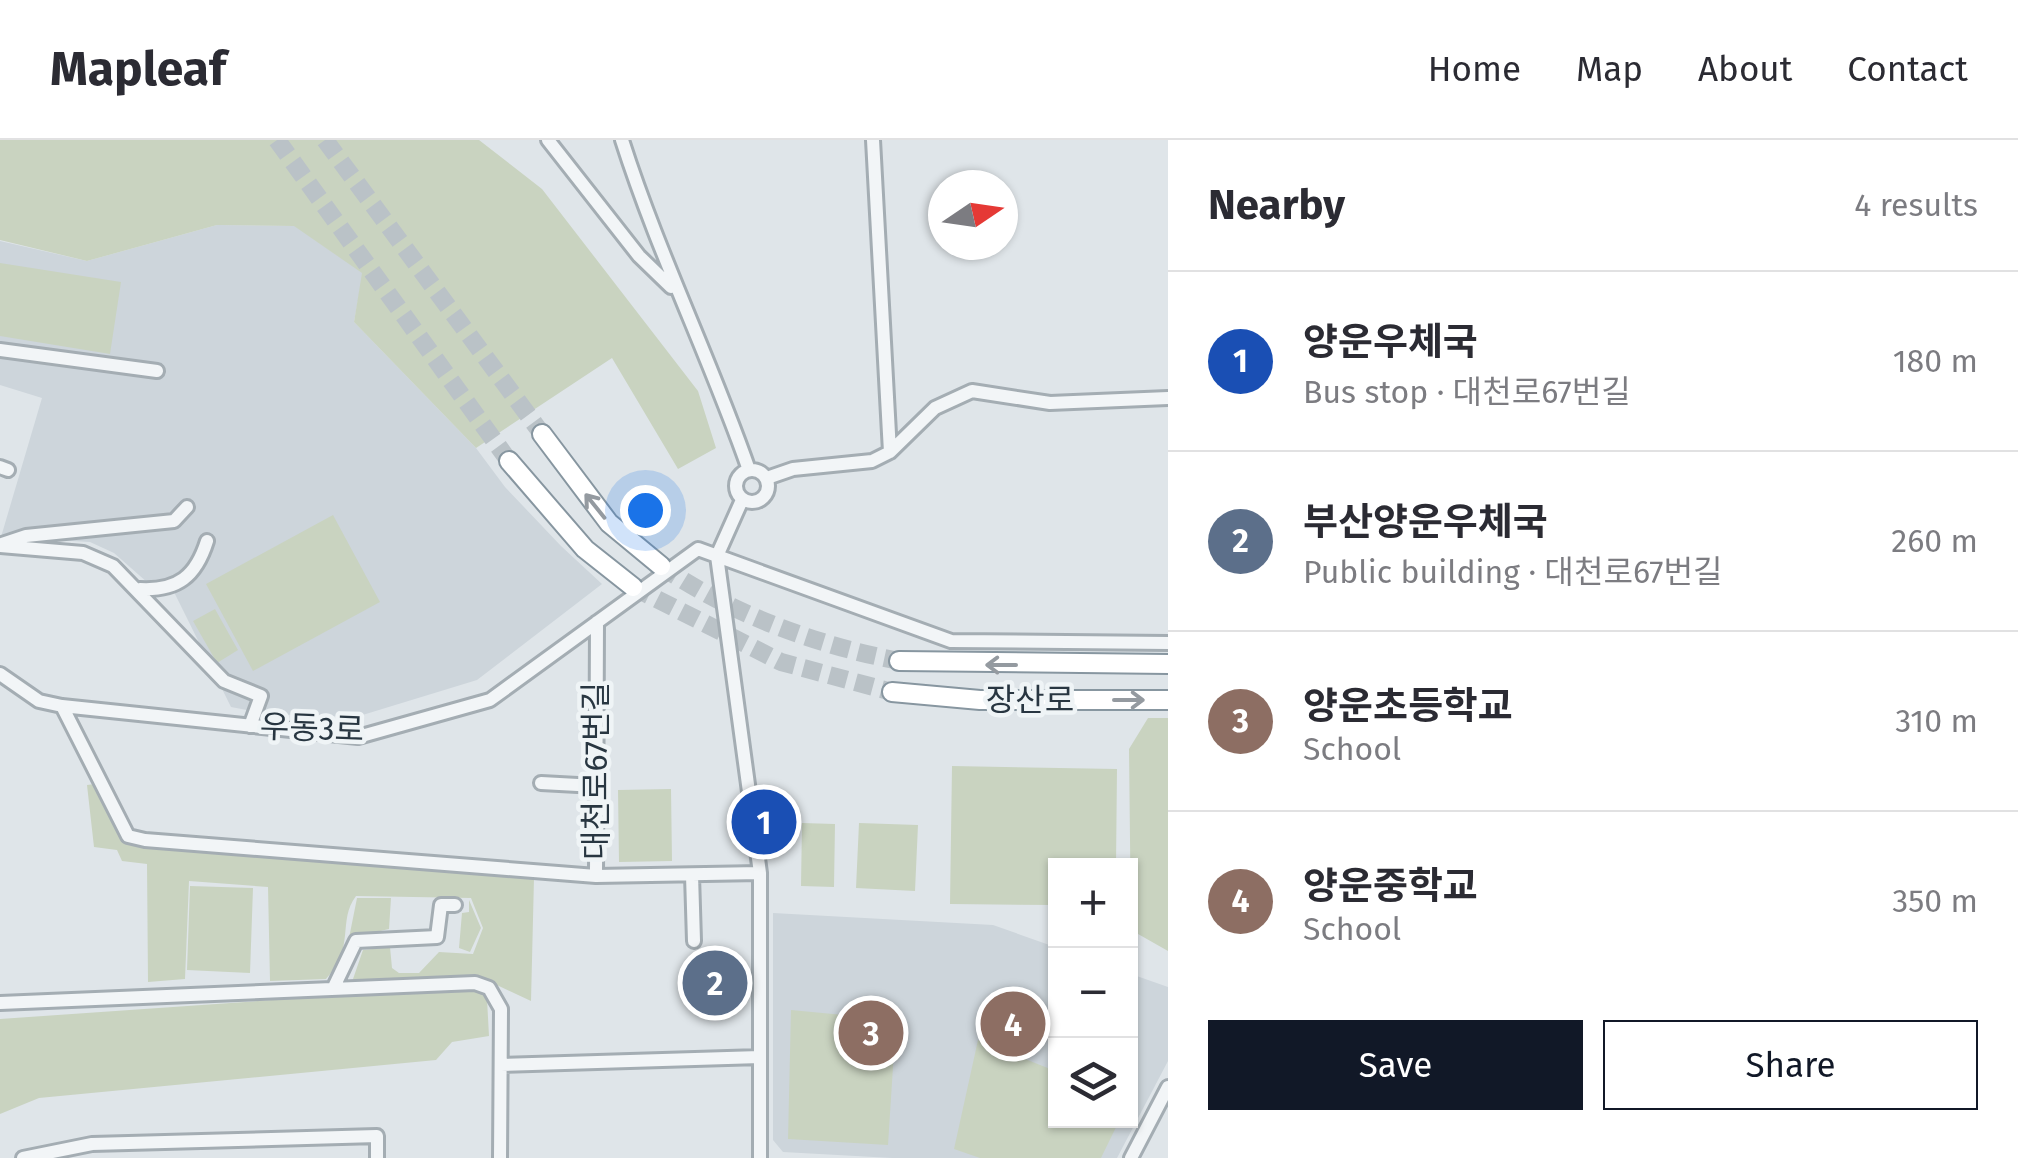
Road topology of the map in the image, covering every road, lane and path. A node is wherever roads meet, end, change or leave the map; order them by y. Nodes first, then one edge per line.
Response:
1 (548, 140) edge
2 (622, 140) edge
3 (873, 140) edge
4 (676, 292) junction
5 (0, 350) edge
6 (157, 372) dead end
7 (1168, 398) edge
8 (542, 434) tunnel mouth
9 (890, 452) junction
10 (509, 461) tunnel mouth
11 (749, 470) junction
12 (767, 478) junction
13 (742, 500) junction
14 (187, 507) dead end
15 (208, 541) dead end
16 (0, 545) edge
17 (716, 556) junction
18 (662, 566) tunnel mouth
19 (633, 587) tunnel mouth
20 (140, 589) junction
21 (597, 622) junction
22 (1168, 643) edge
23 (899, 662) tunnel mouth
24 (1168, 664) edge
25 (3, 680) edge
26 (892, 692) tunnel mouth
27 (1168, 700) edge
28 (62, 706) junction
29 (250, 726) junction
30 (597, 726) junction
31 (613, 726) dead end
32 (541, 783) dead end
33 (596, 786) junction
34 (760, 873) junction
35 (692, 874) junction
36 (596, 876) junction
37 (455, 905) dead end
38 (694, 941) dead end
39 (332, 989) junction
40 (0, 1003) edge
41 (760, 1057) junction
42 (501, 1065) junction
43 (1168, 1087) edge
44 (23, 1158) edge
45 (377, 1158) edge
46 (500, 1158) edge
47 (760, 1158) edge
48 (1130, 1158) edge

1 - 4 street
2 - 4 street
3 - 9 street
4 - 11 street
5 - 6 street
7 - 9 street
18 -> 8 highway
9 - 12 street
10 - 19 highway
11 - 12 street
11 - 13 street
12 - 13 street
13 - 17 street
14 - 16 street
15 - 20 street
16 - 20 street
17 - 21 street, 우동3로
17 - 22 street
17 - 34 street
20 - 29 street
21 - 29 street, 우동3로
21 - 30 street, 대천로67번길
24 -> 23 highway, 장산로
25 - 28 street, 우동3로
26 -> 27 highway, 장산로
28 - 29 street, 우동3로
28 - 36 street
30 - 31 street
30 - 33 street, 대천로67번길
32 - 33 street
33 - 36 street, 대천로67번길
34 - 35 street, 대천로67번길
34 - 41 street
35 - 36 street, 대천로67번길
35 - 38 street
37 - 39 street
39 - 40 street
39 - 42 street
41 - 42 street
41 - 47 street
42 - 46 street
43 - 48 street
44 - 45 street

